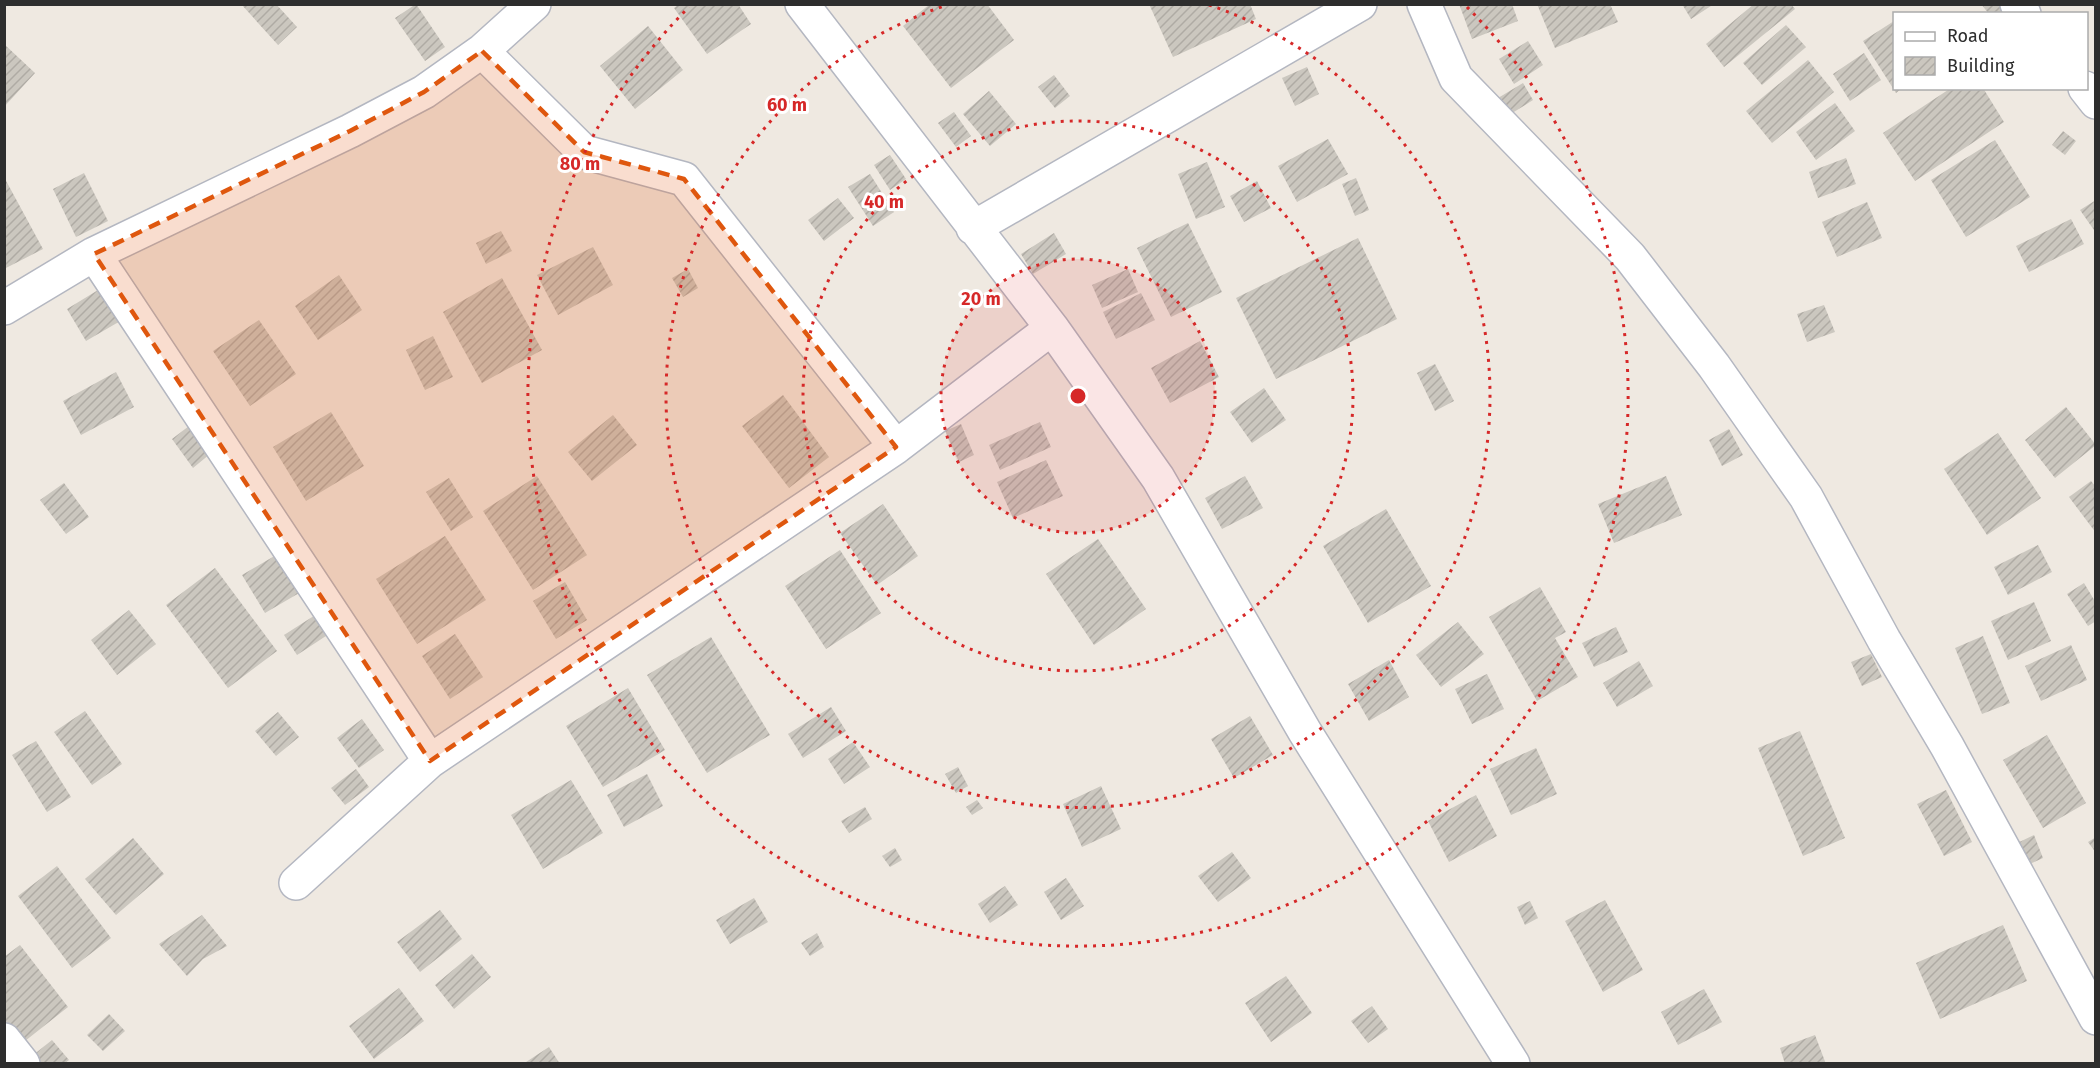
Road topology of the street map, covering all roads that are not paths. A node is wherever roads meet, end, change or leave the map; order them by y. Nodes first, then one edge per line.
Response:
1 (534, 4) edge
2 (802, 4) edge
3 (1360, 4) edge
4 (1424, 4) edge
5 (482, 51) junction
6 (2087, 90) edge
7 (2096, 102) edge
8 (973, 228) junction
9 (94, 254) junction
10 (4, 309) edge
11 (1052, 328) junction
12 (896, 447) junction
13 (430, 761) junction
14 (296, 883) dead end
15 (2096, 1018) edge
16 (4, 1040) edge
17 (23, 1064) edge
18 (1513, 1064) edge

1 - 5 street
2 - 8 street
3 - 8 street
4 - 15 street
5 - 9 street
5 - 12 street
6 - 7 street
8 - 11 street
9 - 10 street
9 - 13 street
11 - 12 street
11 - 18 street
12 - 13 street
13 - 14 street
16 - 17 street

